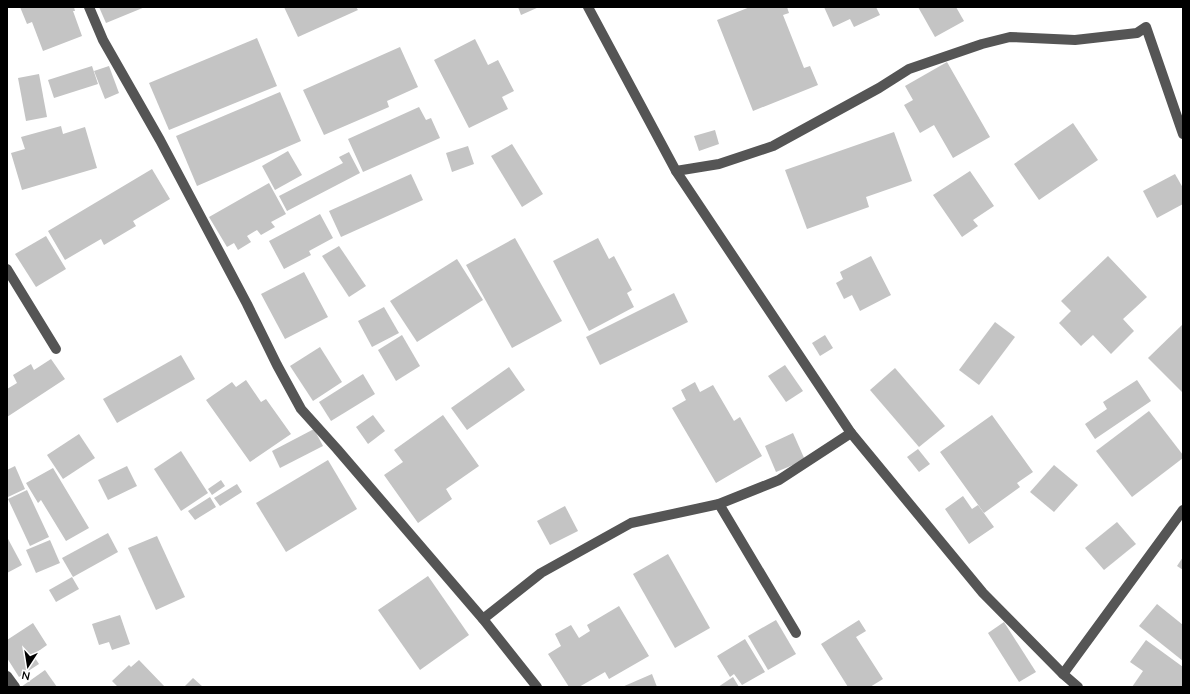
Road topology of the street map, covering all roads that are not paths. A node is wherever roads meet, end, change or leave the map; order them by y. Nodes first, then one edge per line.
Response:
1 (89, 7) edge
2 (588, 7) edge
3 (1183, 134) edge
4 (676, 171) junction
5 (7, 269) edge
6 (56, 349) dead end
7 (852, 433) junction
8 (719, 504) junction
9 (1183, 510) edge
10 (483, 619) junction
11 (796, 633) dead end
12 (1063, 674) junction
13 (7, 676) edge
14 (15, 687) edge
15 (537, 687) edge
16 (1078, 687) edge

1 - 10 street
2 - 4 street
3 - 4 street
4 - 7 street
5 - 6 street
7 - 8 street
7 - 12 street
8 - 10 street
8 - 11 street
9 - 12 street
10 - 15 street
12 - 16 street
13 - 14 street

